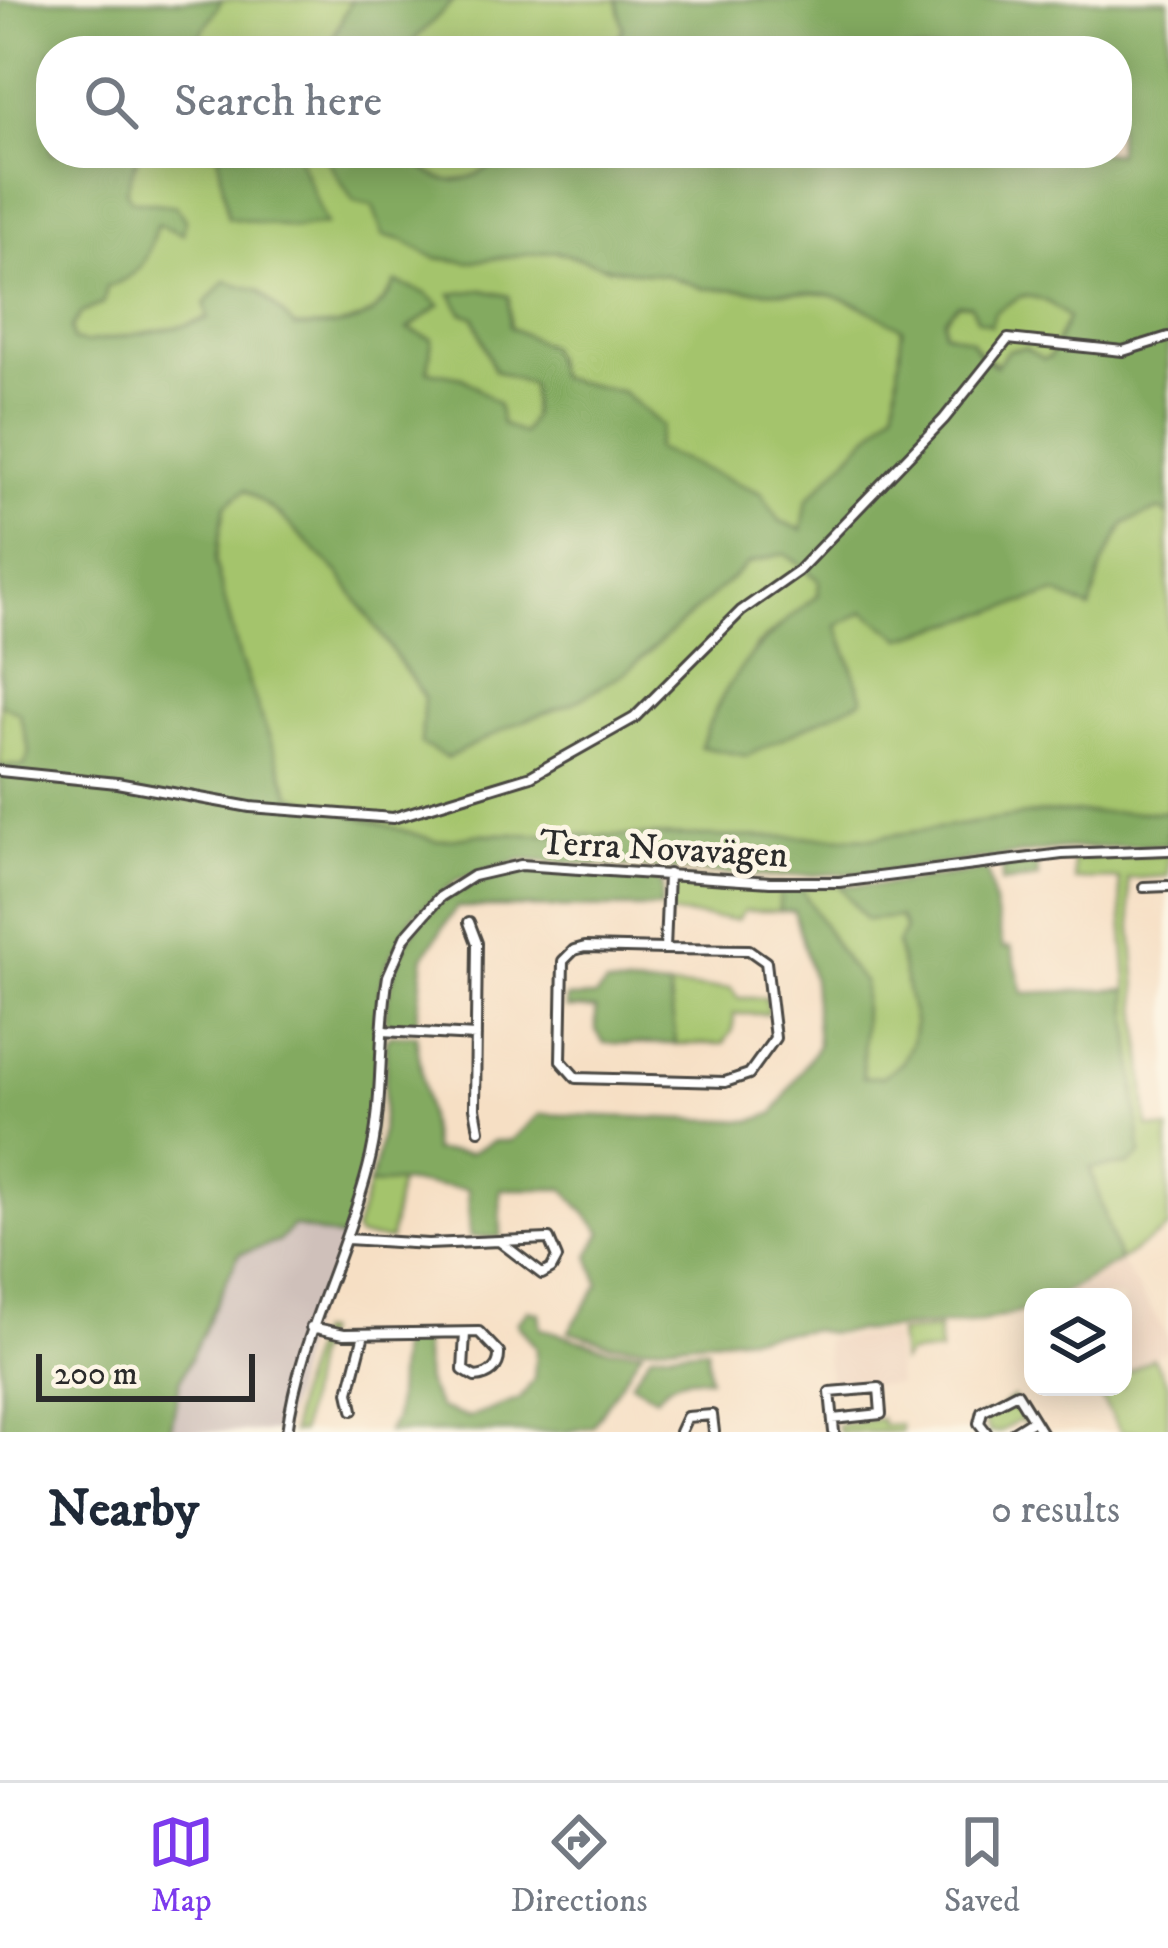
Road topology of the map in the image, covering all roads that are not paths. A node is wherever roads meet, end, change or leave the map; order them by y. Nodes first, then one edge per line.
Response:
1 (1168, 338) edge
2 (0, 771) edge
3 (1168, 850) edge
4 (668, 874) junction
5 (1168, 886) edge
6 (1144, 887) dead end
7 (470, 922) dead end
8 (665, 949) junction
9 (382, 1031) junction
10 (476, 1036) junction
11 (479, 1130) dead end
12 (347, 1239) junction
13 (499, 1240) junction
14 (311, 1327) junction
15 (465, 1333) junction
16 (364, 1334) junction
17 (353, 1410) dead end
18 (833, 1419) junction
19 (1034, 1420) junction
20 (287, 1432) edge
21 (680, 1432) edge
22 (714, 1432) edge
23 (835, 1432) edge
24 (986, 1432) edge
25 (1014, 1432) edge
26 (1041, 1432) edge

1 - 2 street
3 - 4 street, Terra Novavägen
4 - 8 street
4 - 9 street, Terra Novavägen
5 - 6 street
7 - 10 street
8 - 8 street
9 - 10 street
9 - 12 street, Terra Novavägen
10 - 11 street
12 - 13 street
12 - 14 street, Terra Novavägen
13 - 13 street
14 - 16 street
14 - 20 street, Terra Novavägen
15 - 15 street
15 - 16 street
16 - 17 street
18 - 18 street
18 - 23 street
19 - 24 street
19 - 25 street
19 - 26 street
21 - 22 street

